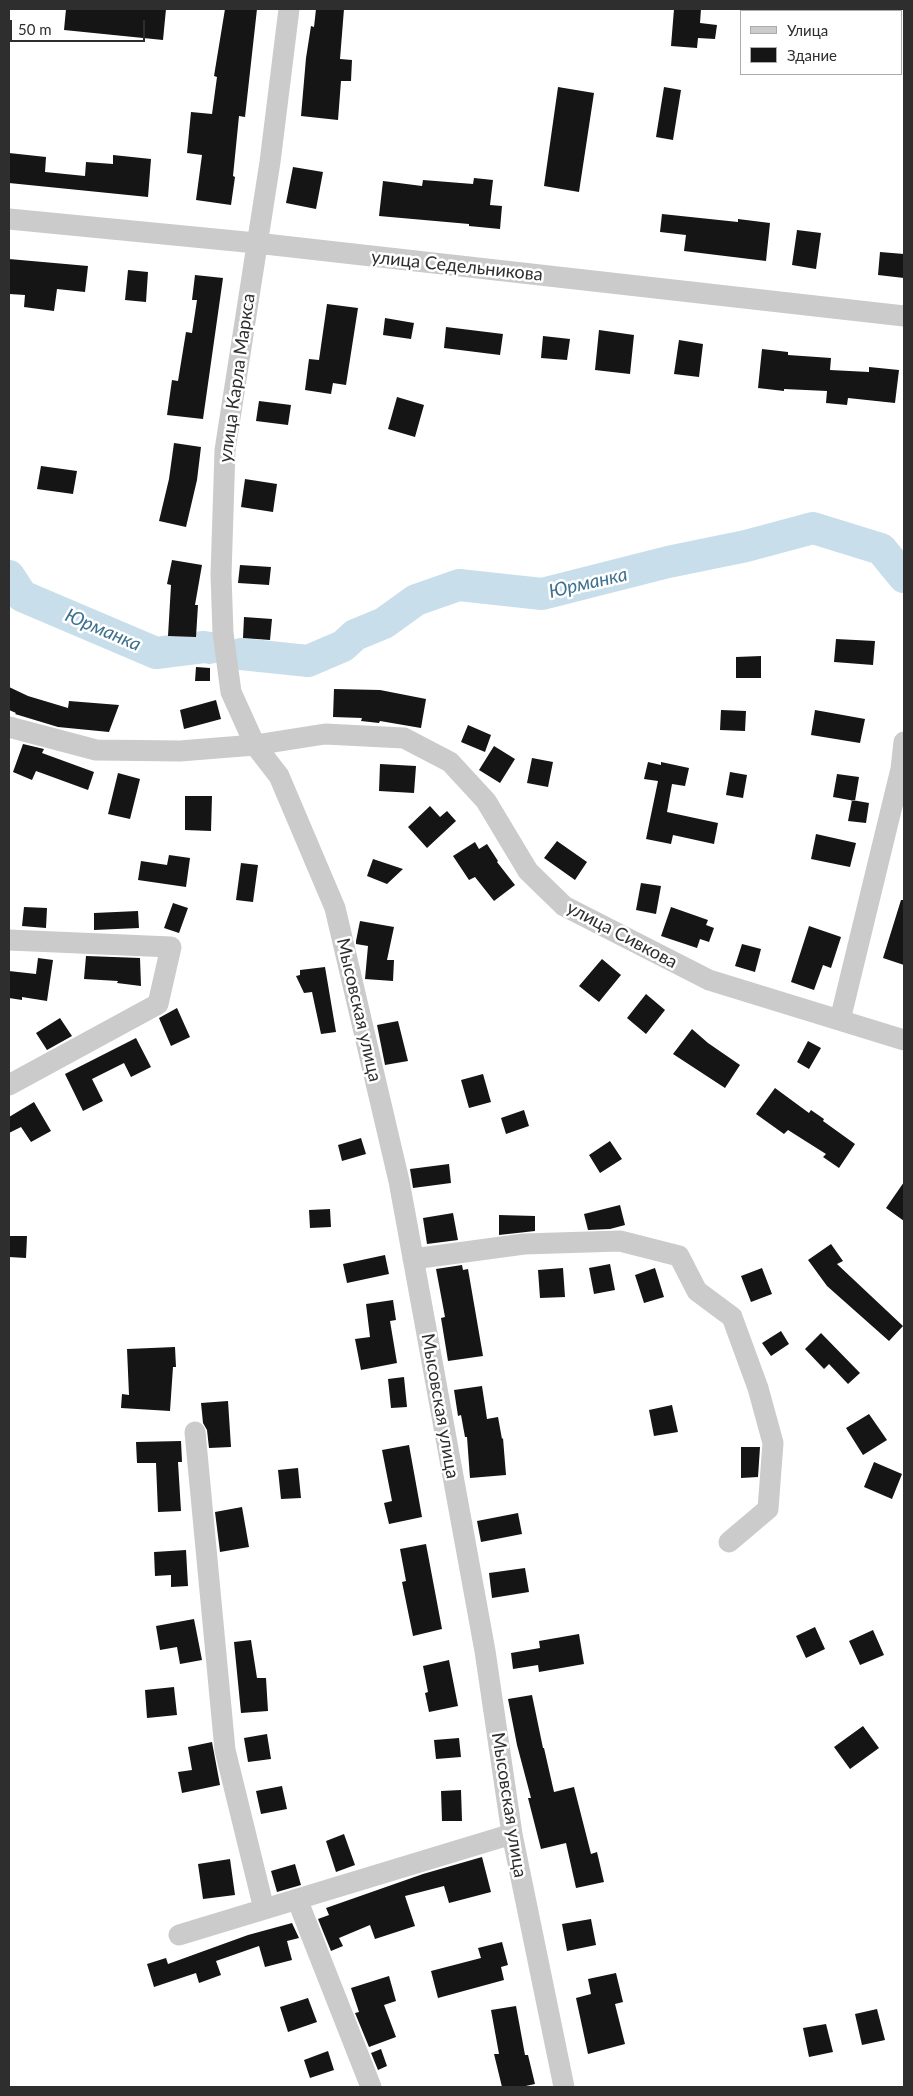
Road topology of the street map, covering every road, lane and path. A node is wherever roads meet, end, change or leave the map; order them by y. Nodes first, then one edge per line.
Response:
1 (289, 9) edge
2 (9, 219) edge
3 (256, 243) junction
4 (904, 316) edge
5 (9, 727) edge
6 (904, 742) edge
7 (255, 745) junction
8 (9, 940) edge
9 (840, 1020) junction
10 (904, 1040) edge
11 (9, 1085) edge
12 (413, 1259) junction
13 (195, 1432) dead end
14 (729, 1542) dead end
15 (512, 1834) junction
16 (297, 1899) junction
17 (264, 1909) junction
18 (179, 1935) dead end
19 (371, 2087) edge
20 (564, 2087) edge

1 - 3 street, улица Карла Маркса
2 - 3 street, улица Седельникова
3 - 4 street, улица Седельникова
3 - 7 street, улица Карла Маркса
5 - 7 street, улица Сивкова
6 - 9 street
7 - 9 street, улица Сивкова
7 - 12 street, Мысовская улица
8 - 11 street
9 - 10 street, улица Сивкова
12 - 14 street
12 - 15 street, Мысовская улица
13 - 17 street
15 - 16 street
15 - 20 street, Мысовская улица
16 - 17 street
16 - 19 street
17 - 18 street

